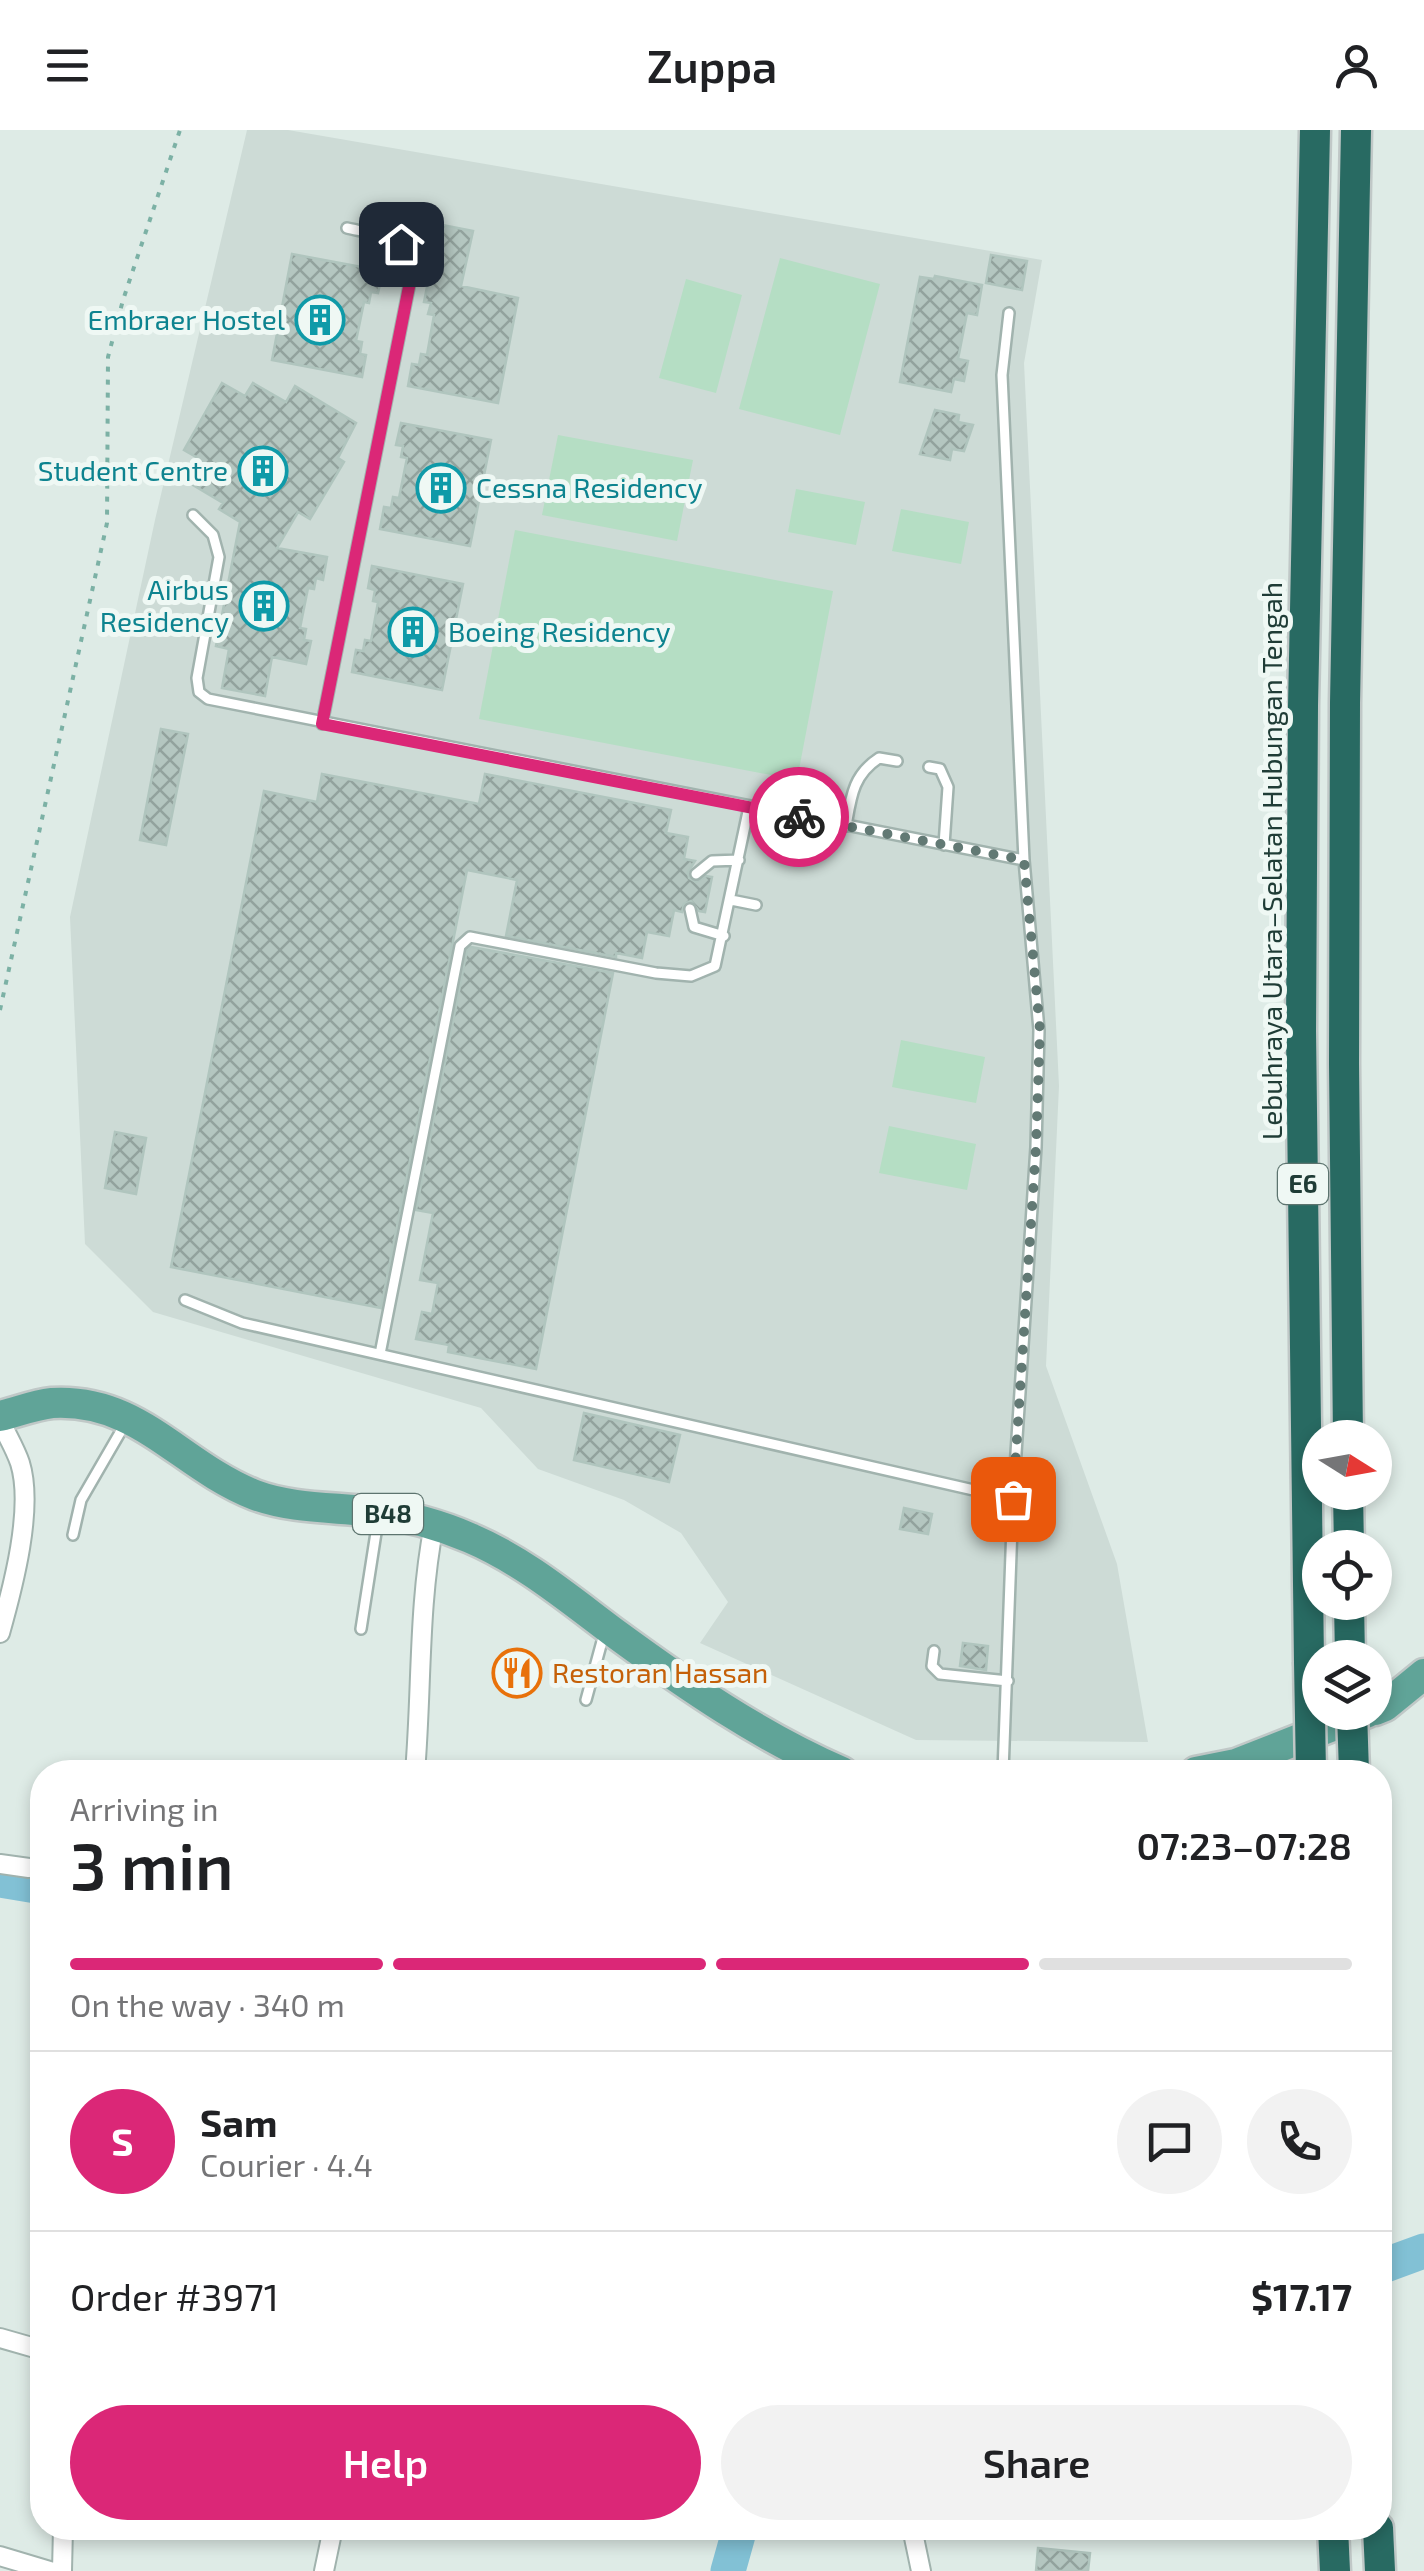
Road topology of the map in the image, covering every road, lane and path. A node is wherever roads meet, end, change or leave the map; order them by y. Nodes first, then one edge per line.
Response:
1 (180, 130) edge
2 (1315, 130) edge
3 (1356, 130) edge
4 (347, 228) dead end
5 (1009, 313) dead end
6 (193, 515) dead end
7 (322, 724) junction
8 (897, 761) dead end
9 (929, 767) dead end
10 (749, 807) junction
11 (846, 826) junction
12 (944, 845) junction
13 (739, 860) junction
14 (1024, 860) junction
15 (696, 874) dead end
16 (731, 900) junction
17 (756, 905) dead end
18 (690, 914) dead end
19 (724, 936) junction
20 (0, 1010) edge
21 (185, 1300) dead end
22 (380, 1354) junction
23 (128, 1417) junction
24 (0, 1418) edge
25 (1348, 1420) edge
26 (1013, 1499) junction
27 (379, 1512) junction
28 (434, 1524) junction
29 (72, 1535) dead end
30 (606, 1627) junction
31 (361, 1629) dead end
32 (0, 1633) edge
33 (934, 1650) dead end
34 (1424, 1674) edge
35 (1008, 1682) junction
36 (586, 1700) dead end
37 (1392, 1700) edge
38 (1323, 1730) edge
39 (1353, 1730) edge
40 (416, 1760) edge
41 (816, 1760) edge
42 (1004, 1760) edge
43 (1246, 1760) edge
44 (1311, 1760) edge
45 (1354, 1760) edge
46 (0, 1864) edge
47 (30, 1868) edge
48 (0, 2338) edge
49 (30, 2347) edge
50 (63, 2540) edge
51 (330, 2540) edge
52 (915, 2540) edge
53 (1334, 2540) edge
54 (1379, 2540) edge
55 (0, 2556) edge
56 (50, 2571) edge
57 (62, 2571) edge
58 (324, 2571) edge
59 (921, 2571) edge
60 (1335, 2571) edge
61 (1380, 2571) edge

1 - 20 path
2 - 44 highway, Lebuhraya Utara–Selatan Hubungan Tengah / E6, bridge
3 - 25 highway, E6
4 - 7 lane
5 - 14 lane
6 - 7 lane
7 - 10 lane
8 - 11 lane
9 - 12 lane
10 - 11 lane
10 - 13 lane
11 - 12 lane
12 - 14 lane
13 - 15 lane
13 - 16 lane
14 - 26 lane
16 - 17 lane
16 - 19 lane
18 - 19 lane
19 - 22 lane
21 - 22 lane
22 - 26 lane
23 - 24 main road, B48
23 - 27 main road, B48
23 - 29 lane
24 - 32 street
26 - 35 lane
27 - 28 main road, B48
27 - 31 lane
28 - 30 main road, B48
28 - 40 street
30 - 36 lane
30 - 41 main road, B48
33 - 35 lane
34 - 37 main road
35 - 42 lane
38 - 43 main road
39 - 45 highway, bridge
46 - 47 street
48 - 49 street
50 - 57 street
51 - 58 street
52 - 59 street
53 - 60 highway
54 - 61 highway
55 - 56 street

